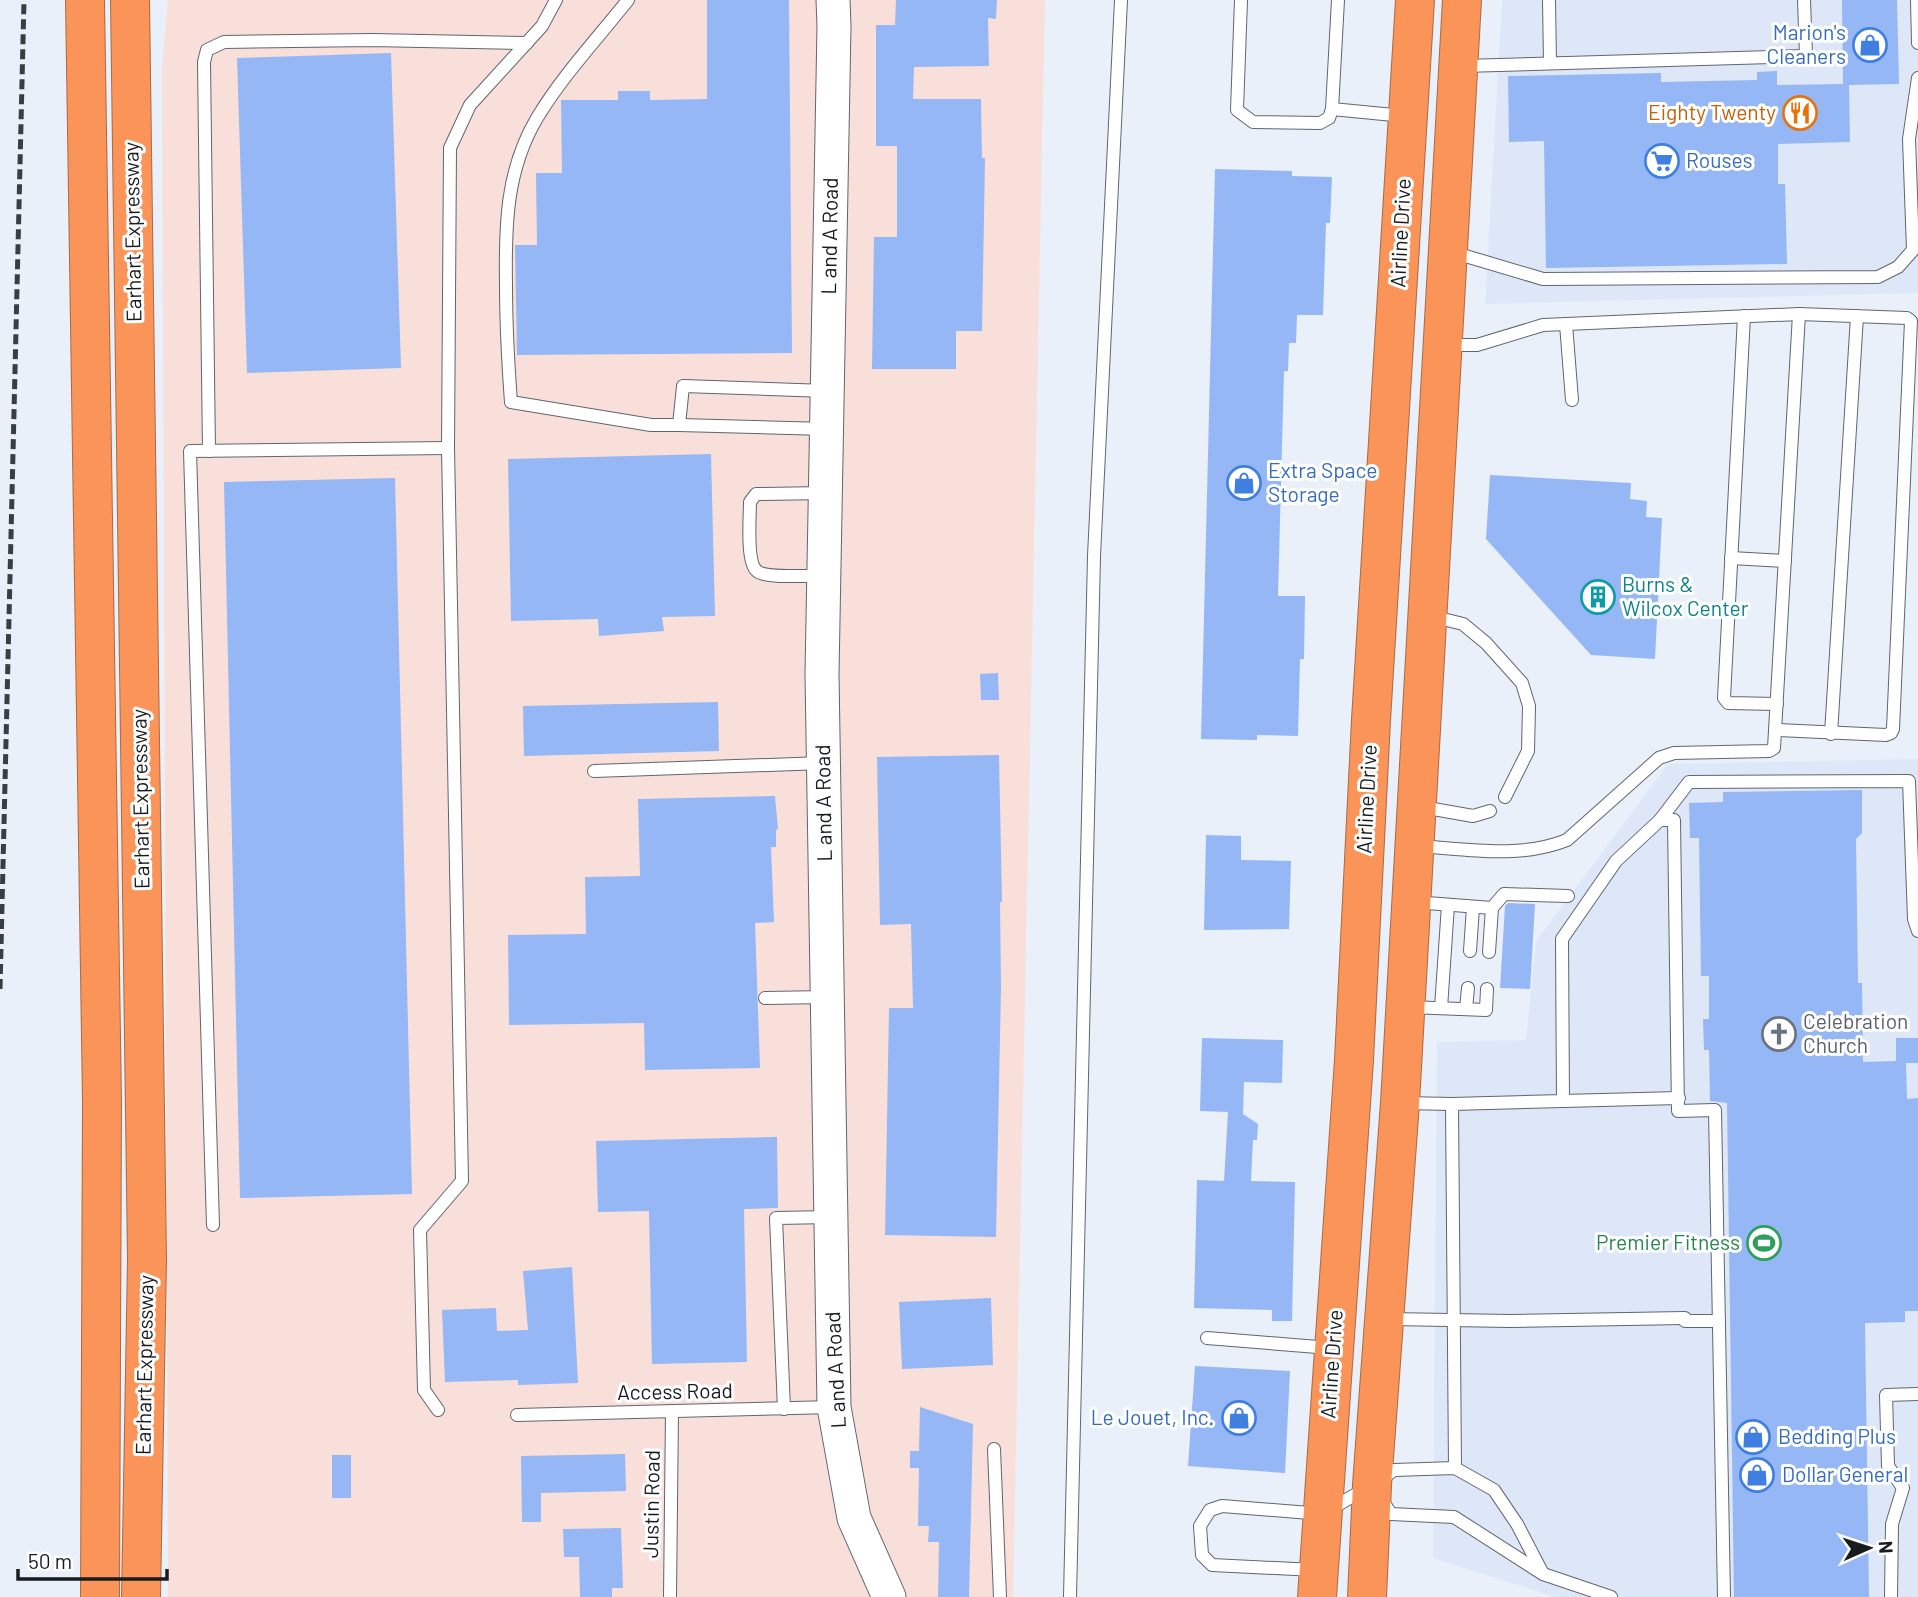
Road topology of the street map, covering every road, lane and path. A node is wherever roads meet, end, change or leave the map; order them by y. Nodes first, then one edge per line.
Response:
1 (85, 0) edge
2 (130, 0) edge
3 (556, 0) edge
4 (628, 0) edge
5 (833, 0) edge
6 (1121, 0) edge
7 (1241, 0) edge
8 (1338, 0) edge
9 (1415, 0) edge
10 (1462, 0) edge
11 (1549, 0) edge
12 (1804, 0) edge
13 (1917, 0) edge
14 (527, 43) junction
15 (1918, 43) edge
16 (1550, 63) junction
17 (1459, 66) junction
18 (1918, 79) edge
19 (1332, 109) junction
20 (1408, 111) junction
21 (1448, 251) junction
22 (1799, 314) junction
23 (1744, 316) junction
24 (1857, 316) junction
25 (1566, 324) junction
26 (1443, 345) junction
27 (827, 391) junction
28 (1572, 400) dead end
29 (679, 425) junction
30 (826, 429) junction
31 (448, 448) junction
32 (209, 451) junction
33 (826, 493) junction
34 (1731, 558) junction
35 (1785, 561) junction
36 (824, 576) junction
37 (1427, 615) junction
38 (1777, 704) junction
39 (1776, 730) junction
40 (1831, 734) junction
41 (824, 763) junction
42 (594, 771) dead end
43 (1505, 797) dead end
44 (1417, 806) junction
45 (1490, 811) dead end
46 (1660, 820) junction
47 (1414, 846) junction
48 (1568, 896) dead end
49 (1473, 907) junction
50 (1492, 908) junction
51 (1423, 910) junction
52 (1361, 920) junction
53 (1918, 931) edge
54 (1470, 951) dead end
55 (1489, 952) dead end
56 (1468, 988) dead end
57 (1487, 989) dead end
58 (828, 997) junction
59 (765, 998) dead end
60 (1423, 1008) junction
61 (1466, 1009) junction
62 (1679, 1098) junction
63 (1563, 1101) junction
64 (1400, 1103) junction
65 (1452, 1104) junction
66 (831, 1217) junction
67 (213, 1225) dead end
68 (1385, 1319) junction
69 (1455, 1321) junction
70 (1719, 1321) junction
71 (1208, 1338) dead end
72 (1333, 1349) junction
73 (1918, 1394) edge
74 (834, 1407) junction
75 (784, 1409) junction
76 (438, 1410) dead end
77 (672, 1412) junction
78 (517, 1415) dead end
79 (994, 1449) dead end
80 (1455, 1468) junction
81 (1372, 1485) junction
82 (1322, 1514) junction
83 (1543, 1574) junction
84 (1317, 1584) edge
85 (1572, 1591) edge
86 (100, 1597) edge
87 (141, 1597) edge
88 (670, 1597) edge
89 (889, 1597) edge
90 (1000, 1597) edge
91 (1070, 1597) edge
92 (1367, 1597) edge
93 (1611, 1597) edge
94 (1724, 1597) edge
95 (1891, 1597) edge

1 - 86 highway, Earhart Expressway
2 - 87 highway, Earhart Expressway
3 - 14 lane
4 - 29 lane
5 - 27 street, L and A Road
6 - 91 lane
7 - 19 lane
8 - 19 lane
9 - 20 highway, Airline Drive
10 - 17 highway
11 - 16 lane
12 - 16 lane
13 - 15 lane
14 - 31 lane
14 - 32 lane
16 - 17 lane
17 - 21 highway
18 - 21 lane
19 - 20 lane
20 - 21 highway
20 - 52 highway, Airline Drive
21 - 26 highway
22 - 23 lane
22 - 24 lane
22 - 35 lane
23 - 25 lane
23 - 34 lane
24 - 40 lane
24 - 40 lane
25 - 26 lane
25 - 28 lane
26 - 37 highway
27 - 29 lane
27 - 30 street, L and A Road
29 - 30 lane
30 - 33 street, L and A Road
31 - 32 lane
31 - 76 lane
32 - 67 lane
33 - 36 street, L and A Road
33 - 36 lane
34 - 35 lane
34 - 38 lane
35 - 38 lane
36 - 41 street, L and A Road
37 - 43 lane
37 - 44 highway
38 - 39 lane
39 - 40 lane
39 - 47 lane
41 - 42 lane
41 - 58 street, L and A Road
44 - 45 lane
44 - 47 highway
46 - 53 lane
46 - 62 lane
46 - 63 lane
47 - 51 highway
48 - 50 lane
49 - 50 lane
49 - 51 lane
49 - 54 lane
50 - 55 lane
51 - 52 highway
51 - 60 highway
52 - 72 highway, Airline Drive
56 - 61 lane
57 - 61 lane
58 - 59 lane
58 - 66 street, L and A Road
60 - 61 lane
60 - 64 highway
62 - 63 lane
62 - 70 lane
63 - 65 lane
64 - 65 lane
64 - 68 highway
65 - 69 lane
66 - 74 street, L and A Road
66 - 75 lane
68 - 69 lane
68 - 81 highway
69 - 70 lane
69 - 80 lane
70 - 94 lane
71 - 72 lane
72 - 82 highway, Airline Drive
73 - 95 lane
74 - 75 lane, Access Road
74 - 89 street, L and A Road
75 - 77 lane, Access Road
77 - 78 lane, Access Road
77 - 88 lane, Justin Road
79 - 90 lane
80 - 81 lane
80 - 83 lane
81 - 82 lane
81 - 83 lane
81 - 92 highway
82 - 84 highway, Airline Drive
82 - 84 lane
83 - 85 lane
85 - 93 lane

